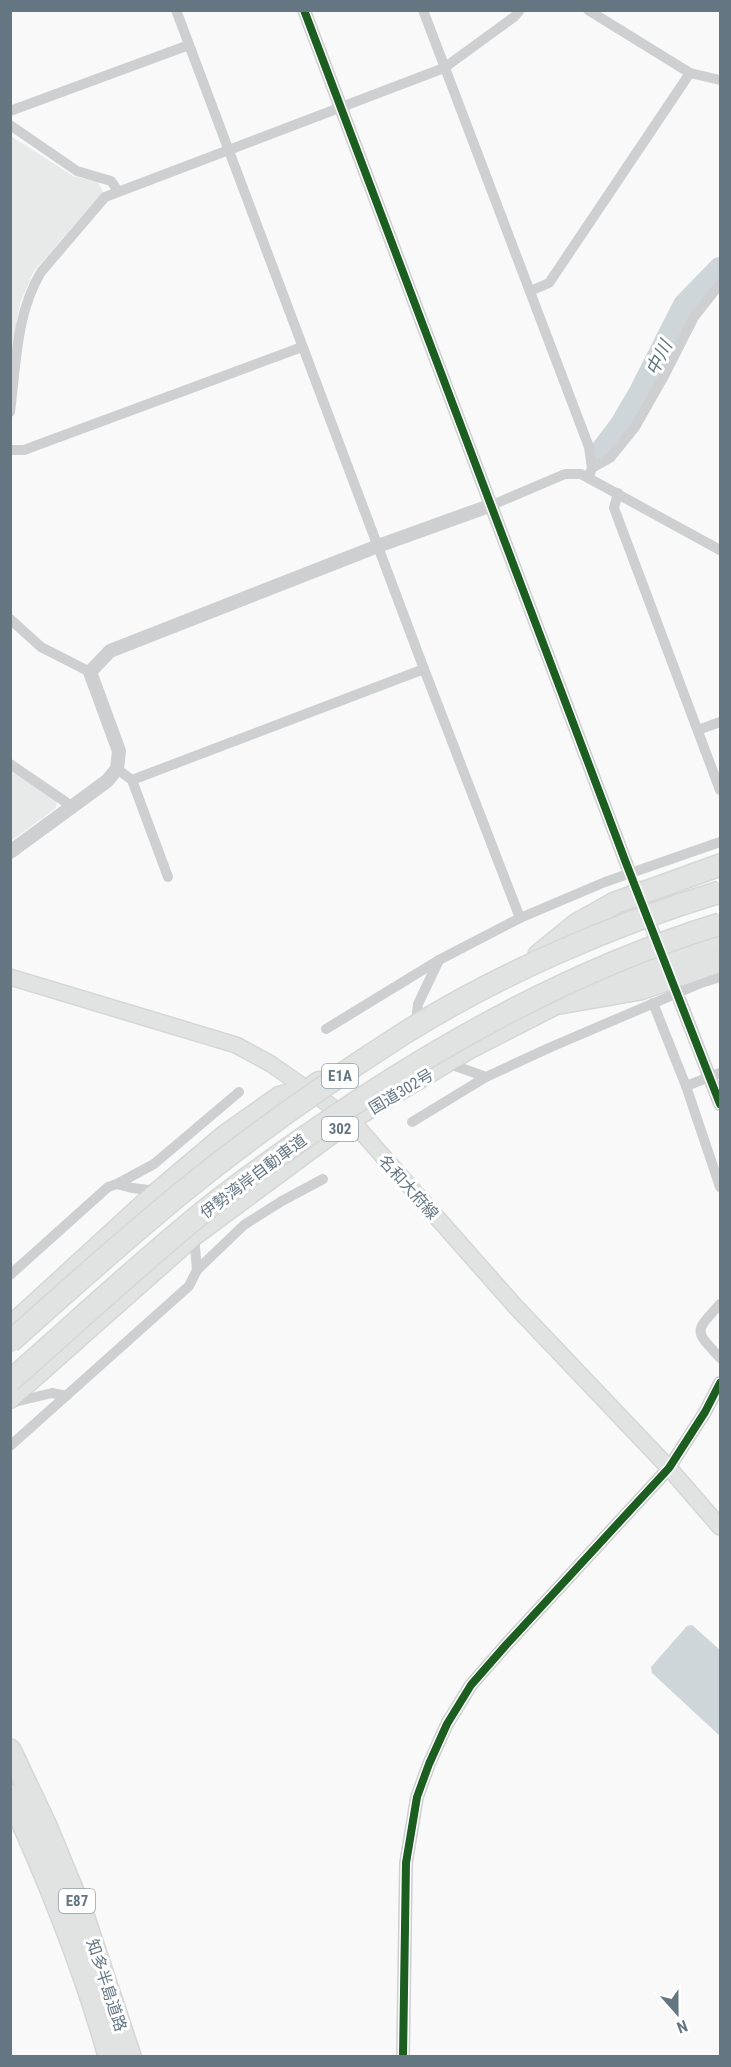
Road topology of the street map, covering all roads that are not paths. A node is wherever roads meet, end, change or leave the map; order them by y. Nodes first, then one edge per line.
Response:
1 (176, 10) edge
2 (304, 10) edge
3 (423, 10) edge
4 (520, 10) edge
5 (588, 10) edge
6 (189, 45) junction
7 (444, 68) junction
8 (690, 73) junction
9 (720, 80) edge
10 (340, 107) junction
11 (10, 111) edge
12 (10, 125) edge
13 (229, 151) junction
14 (118, 191) junction
15 (720, 285) edge
16 (530, 291) junction
17 (302, 347) junction
18 (10, 412) edge
19 (10, 450) edge
20 (590, 472) junction
21 (618, 493) junction
22 (492, 505) junction
23 (378, 546) junction
24 (720, 550) edge
25 (10, 619) edge
26 (424, 669) junction
27 (90, 672) junction
28 (720, 722) edge
29 (698, 730) junction
30 (10, 764) edge
31 (117, 769) junction
32 (132, 780) junction
33 (720, 789) edge
34 (73, 807) junction
35 (720, 842) edge
36 (10, 852) edge
37 (626, 863) tunnel mouth
38 (720, 866) edge
39 (168, 878) dead end
40 (720, 891) edge
41 (520, 918) junction
42 (720, 924) edge
43 (720, 940) edge
44 (539, 955) junction
45 (440, 960) junction
46 (720, 961) edge
47 (10, 977) edge
48 (720, 977) edge
49 (680, 1001) dead end
50 (560, 1003) junction
51 (653, 1004) junction
52 (416, 1021) junction
53 (326, 1029) dead end
54 (446, 1063) junction
55 (720, 1073) edge
56 (486, 1077) junction
57 (686, 1086) junction
58 (307, 1089) junction
59 (240, 1092) dead end
60 (720, 1104) edge
61 (351, 1120) junction
62 (412, 1122) dead end
63 (323, 1179) dead end
64 (117, 1184) junction
65 (720, 1187) edge
66 (158, 1191) junction
67 (194, 1236) junction
68 (197, 1270) junction
69 (10, 1275) edge
70 (720, 1304) edge
71 (10, 1326) edge
72 (10, 1342) edge
73 (720, 1358) edge
74 (10, 1381) edge
75 (720, 1383) edge
76 (66, 1396) junction
77 (10, 1401) edge
78 (10, 1446) edge
79 (669, 1468) junction
80 (720, 1527) edge
81 (10, 1750) edge
82 (10, 1795) edge
83 (109, 2056) edge
84 (130, 2056) edge
85 (403, 2056) edge

1 - 6 street
2 - 10 street
3 - 7 street
4 - 7 street
5 - 8 street
6 - 11 street
6 - 13 street
7 - 10 street
7 - 16 street
8 - 9 street
8 - 16 street
10 - 13 street
10 - 22 street
12 - 14 street
13 - 14 street
13 - 17 street
14 - 18 street
15 - 20 street
16 - 20 street
17 - 19 street
17 - 23 street
20 - 21 street
20 - 22 street
21 - 24 street
21 - 29 street
22 - 23 street
22 - 37 street
23 - 26 street
23 - 27 street
25 - 27 street
26 - 32 street
26 - 41 street
27 - 31 street
28 - 29 street
29 - 33 street
30 - 34 street
31 - 32 street
31 - 34 street
32 - 39 street
34 - 36 street
35 - 41 street
38 - 44 highway
40 - 44 highway
40 - 72 highway, 伊勢湾岸自動車道 / E1A, bridge
41 - 45 street
42 - 74 highway, 伊勢湾岸自動車道 / E1A, bridge
43 - 50 highway, 国道302号 / 302
44 - 52 highway
45 - 52 street
45 - 53 street
46 - 50 highway
47 - 58 main road, 名和大府線
48 - 51 street
49 - 60 street
50 - 54 highway, 国道302号 / 302
51 - 56 street
51 - 57 street
52 - 58 highway
54 - 56 street
54 - 61 highway, 国道302号 / 302
55 - 57 street, bridge
56 - 62 street
57 - 65 street
58 - 61 main road, 名和大府線
58 - 66 highway
59 - 64 street
61 - 67 highway, 国道302号 / 302
61 - 79 main road, 名和大府線
63 - 68 street
64 - 66 street
64 - 69 street
66 - 71 highway
67 - 68 street
67 - 77 highway, 国道302号 / 302
68 - 76 street
70 - 73 street
75 - 79 street
76 - 77 street
76 - 78 street
79 - 80 main road, 名和大府線
79 - 85 street
81 - 84 highway, 知多半島道路 / E87
82 - 83 highway, 知多半島道路 / E87

